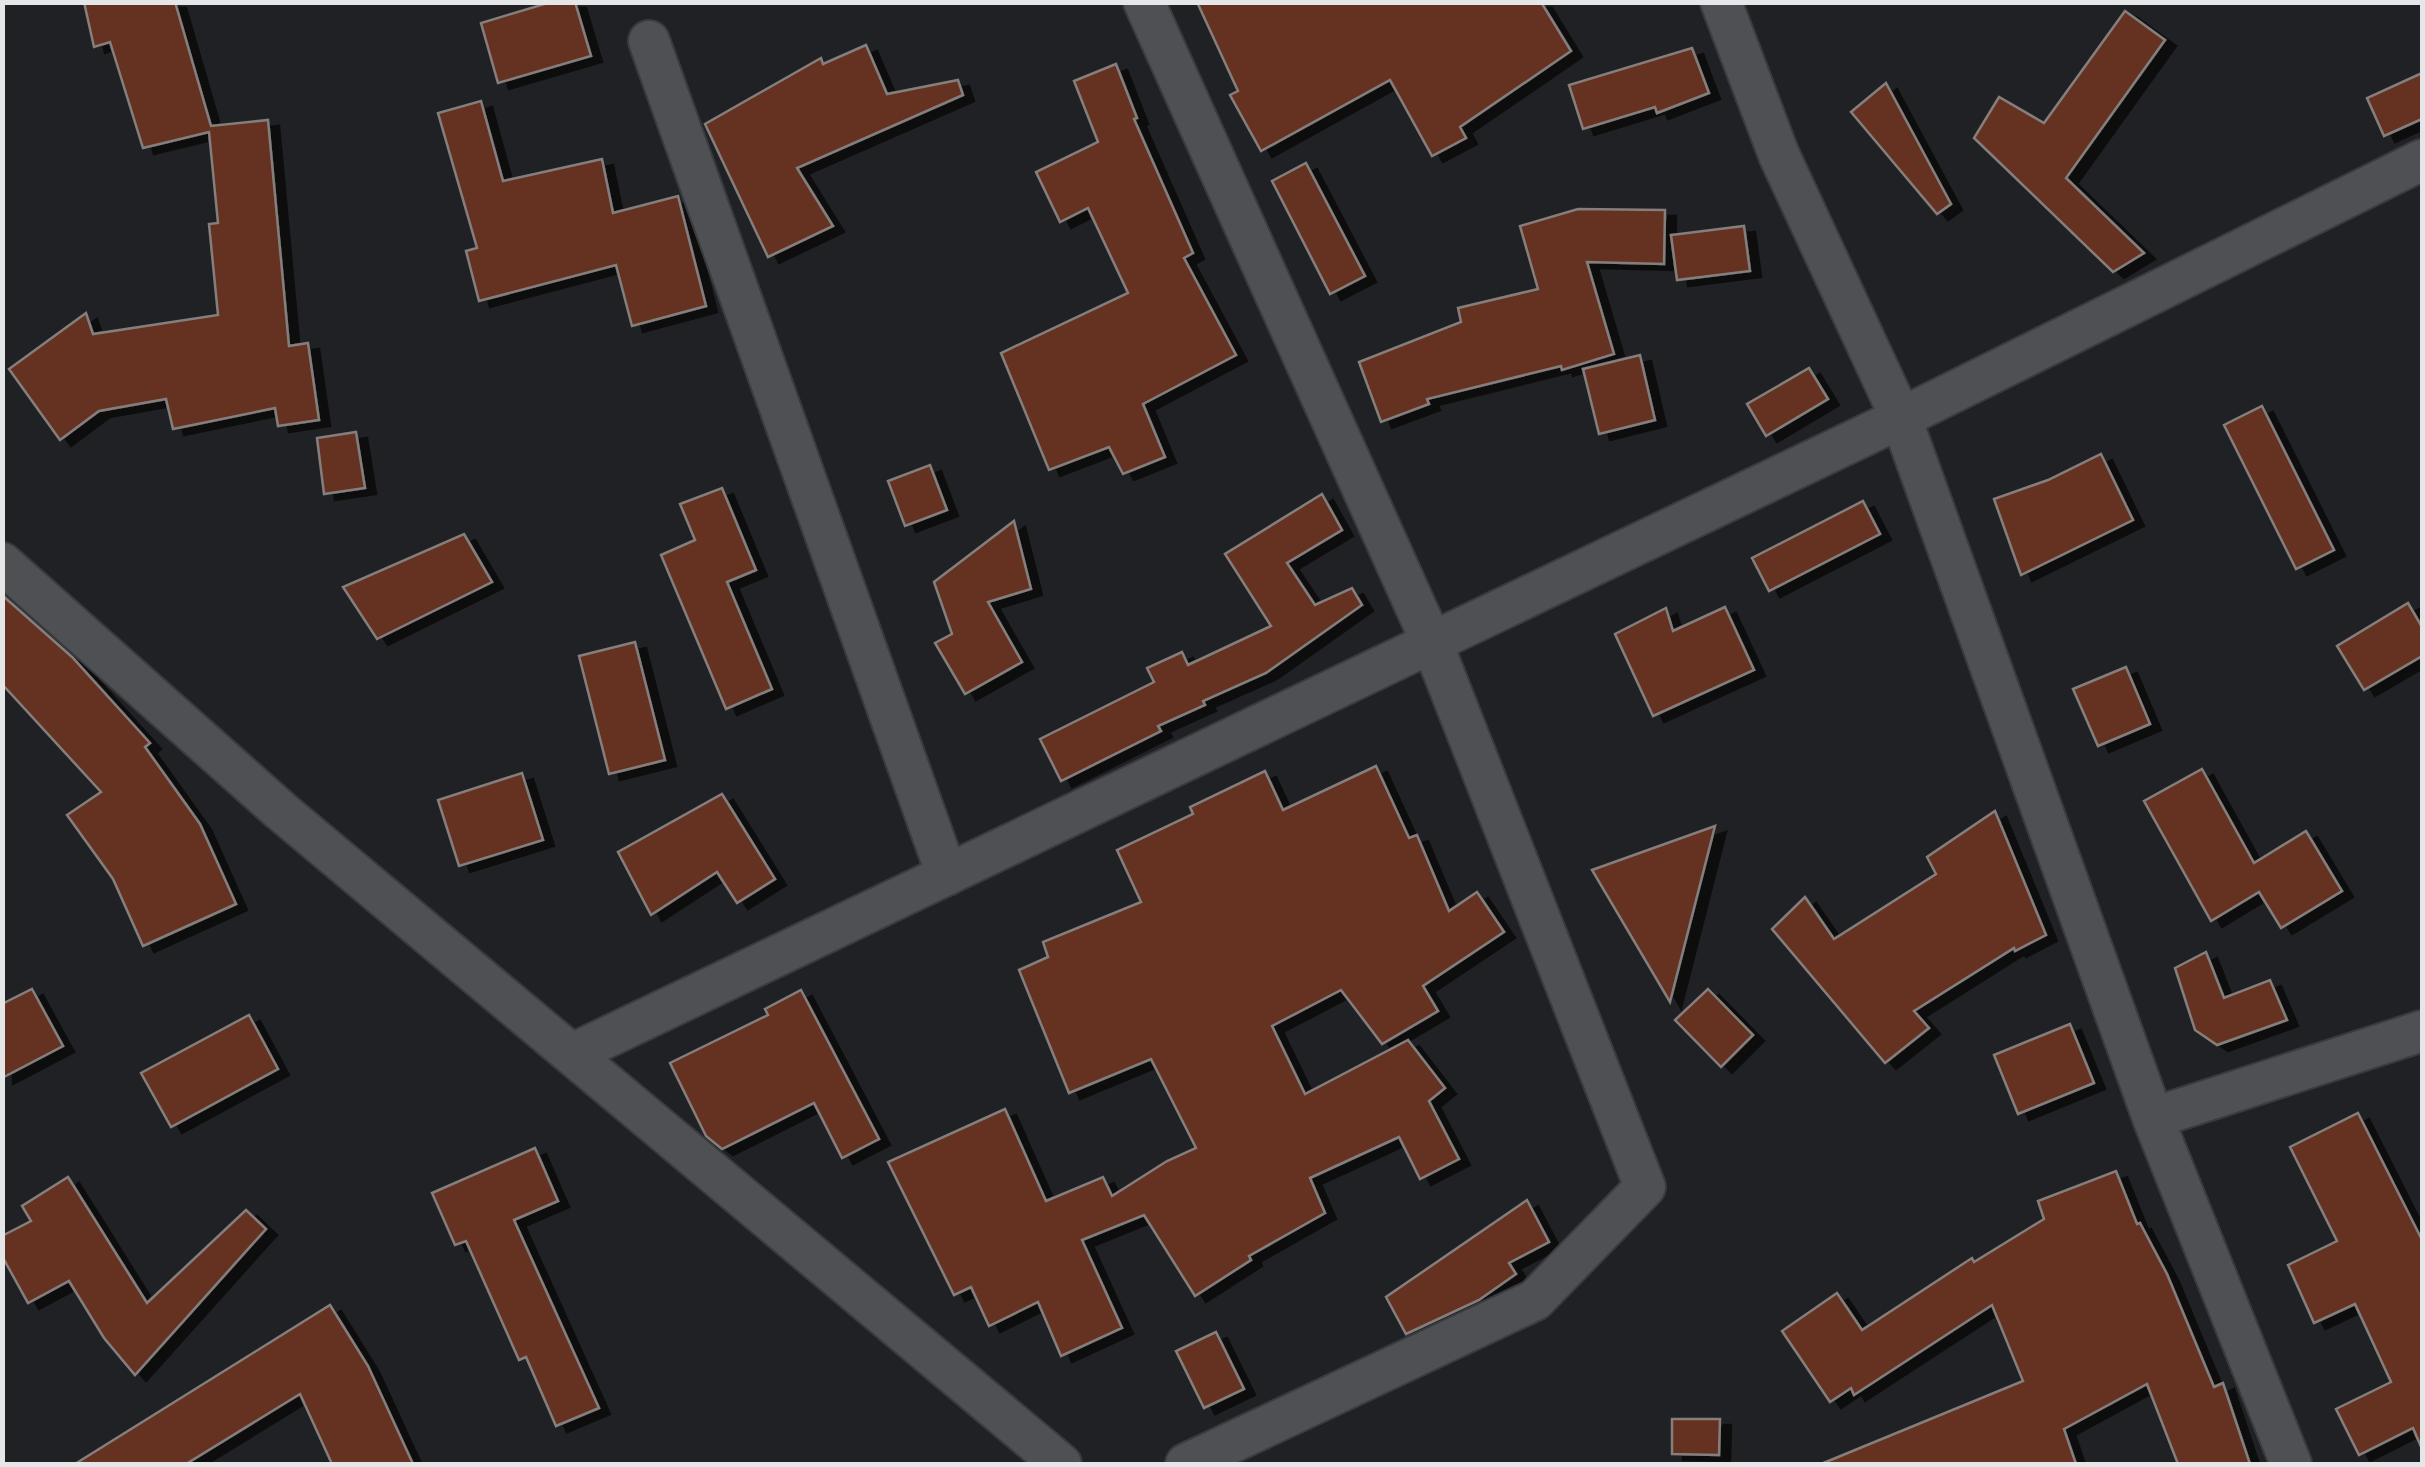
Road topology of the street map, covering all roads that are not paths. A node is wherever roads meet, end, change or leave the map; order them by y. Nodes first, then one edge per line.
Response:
1 (1144, 2) edge
2 (1720, 2) edge
3 (649, 41) dead end
4 (2422, 160) edge
5 (1901, 418) junction
6 (2, 563) edge
7 (1432, 643) junction
8 (946, 875) junction
9 (2422, 1032) edge
10 (572, 1054) junction
11 (2153, 1118) junction
12 (1062, 1464) edge
13 (1186, 1464) edge
14 (2291, 1464) edge

1 - 7 street
2 - 5 street
3 - 8 street
4 - 5 street
5 - 7 street
5 - 11 street
6 - 10 street
7 - 8 street
7 - 13 street
8 - 10 street
9 - 11 street
10 - 12 street
11 - 14 street

